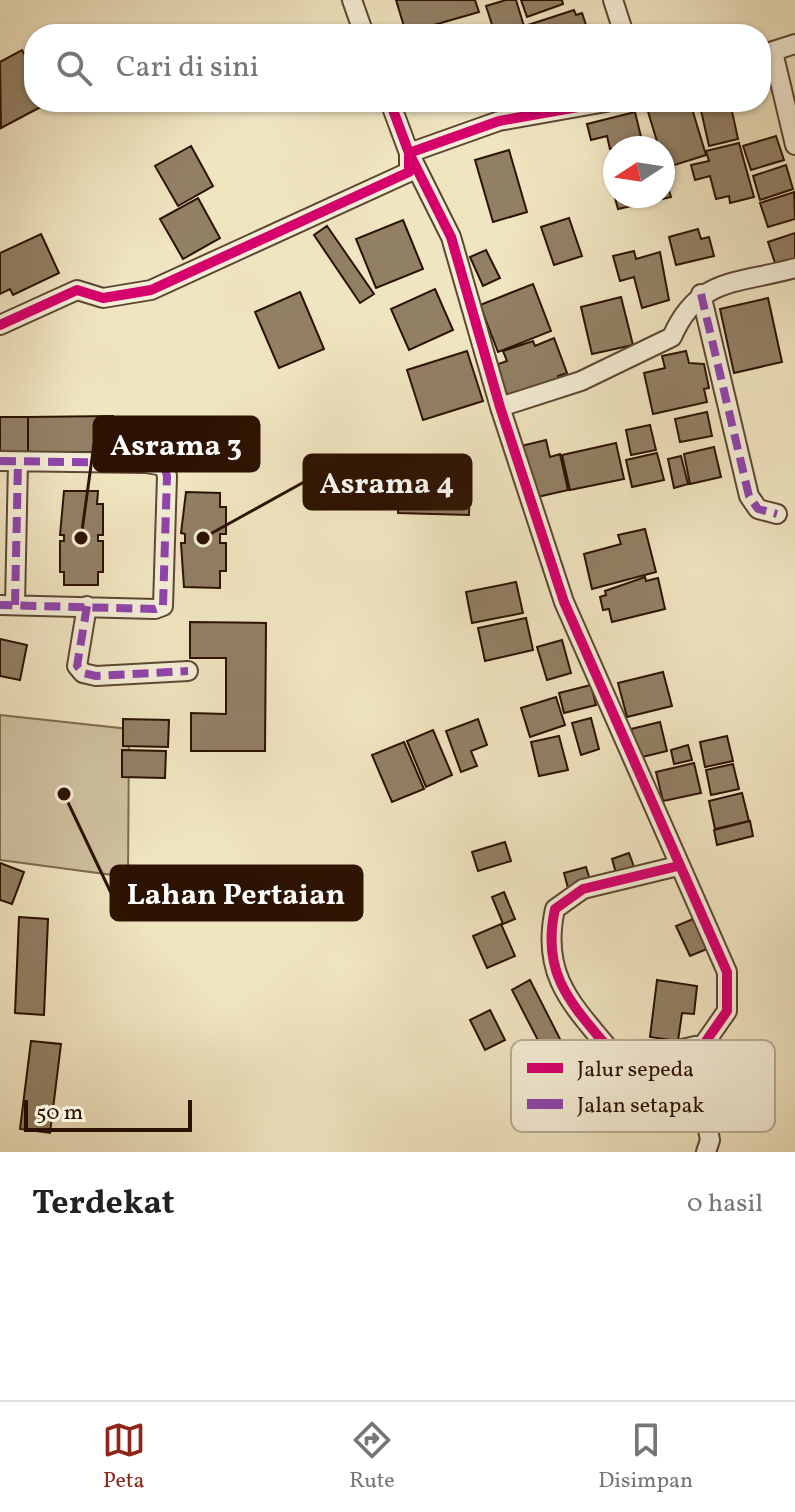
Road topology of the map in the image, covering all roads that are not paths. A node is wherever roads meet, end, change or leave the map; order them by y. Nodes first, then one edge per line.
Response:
1 (352, 0) edge
2 (613, 0) edge
3 (360, 24) edge
4 (621, 24) edge
5 (795, 44) edge
6 (771, 53) edge
7 (771, 67) edge
8 (394, 112) edge
9 (550, 112) edge
10 (795, 145) edge
11 (409, 153) junction
12 (795, 268) edge
13 (701, 294) junction
14 (0, 325) edge
15 (500, 407) junction
16 (9, 461) edge
17 (777, 514) dead end
18 (7, 605) edge
19 (87, 606) junction
20 (188, 671) dead end
21 (678, 866) junction
22 (602, 1040) edge
23 (707, 1040) edge
24 (709, 1132) edge
25 (706, 1152) edge

1 - 3 street
2 - 4 street
5 - 6 street
7 - 10 street
8 - 11 street
9 - 11 street
11 - 14 street
11 - 15 street
12 - 13 street
13 - 15 street
13 - 17 street
15 - 21 street
16 - 18 street
16 - 19 street
18 - 19 street
19 - 20 street
21 - 22 street
21 - 23 street
24 - 25 street

